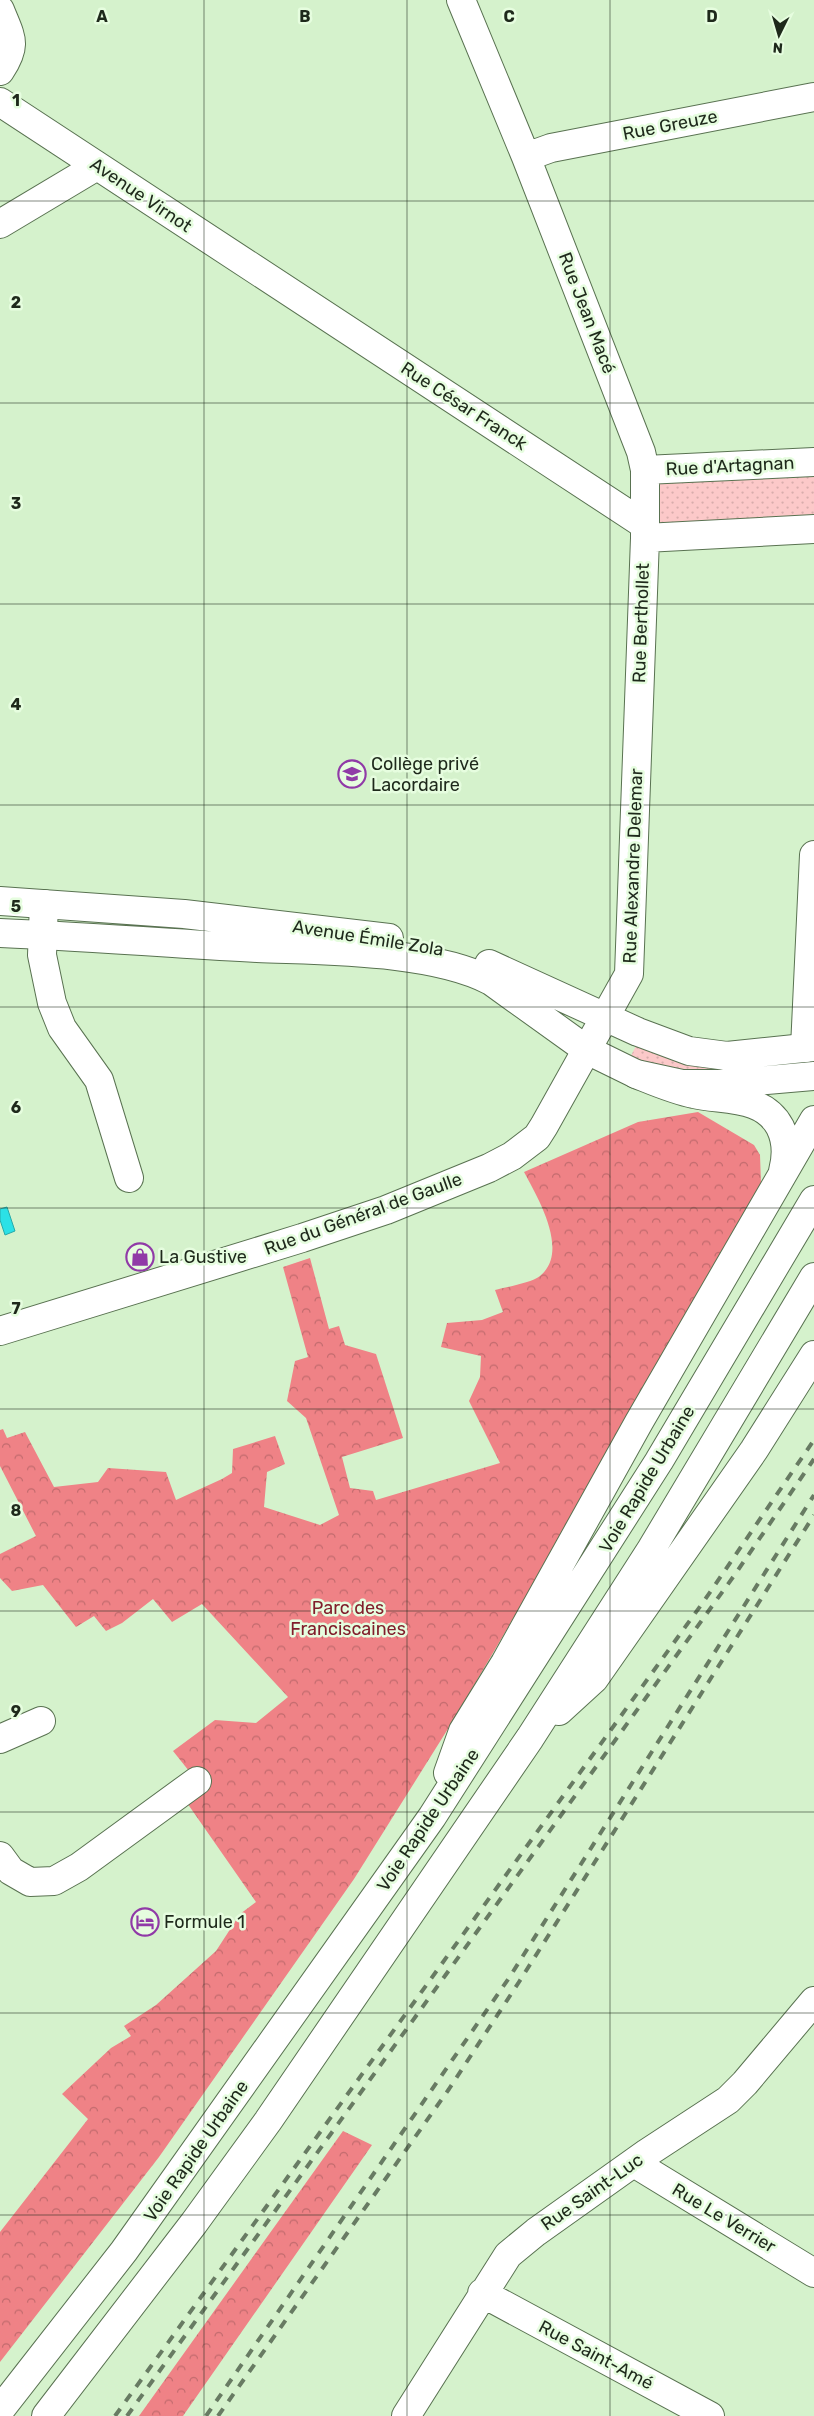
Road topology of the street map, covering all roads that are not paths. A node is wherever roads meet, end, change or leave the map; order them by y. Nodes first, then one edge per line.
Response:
1 (462, 0) edge
2 (0, 10) edge
3 (0, 71) edge
4 (814, 97) edge
5 (0, 102) edge
6 (526, 157) junction
7 (97, 166) junction
8 (0, 224) edge
9 (282, 288) joint
10 (814, 462) edge
11 (645, 470) junction
12 (814, 529) edge
13 (645, 531) junction
14 (637, 709) joint
15 (814, 855) edge
16 (0, 901) edge
17 (44, 904) junction
18 (0, 933) edge
19 (42, 935) junction
20 (606, 1017) junction
21 (809, 1048) edge
22 (587, 1050) junction
23 (636, 1074) junction
24 (814, 1076) edge
25 (721, 1084) junction
26 (814, 1120) edge
27 (783, 1172) junction
28 (129, 1178) dead end
29 (814, 1200) edge
30 (814, 1277) edge
31 (0, 1331) edge
32 (814, 1355) edge
33 (41, 1721) dead end
34 (530, 1738) junction
35 (0, 1739) edge
36 (197, 1781) dead end
37 (432, 1817) junction
38 (0, 1856) edge
39 (814, 2001) edge
40 (634, 2163) junction
41 (814, 2273) edge
42 (482, 2293) junction
43 (0, 2410) edge
44 (46, 2416) edge
45 (406, 2416) edge
46 (710, 2416) edge

1 - 6 main road, Rue Jean Macé
2 - 3 main road
4 - 6 main road, Rue Greuze
5 - 7 main road, Avenue Virnot
6 - 11 main road, Rue Jean Macé
7 - 8 main road
7 - 9 main road, Avenue Virnot
9 - 13 main road, Rue César Franck
10 - 11 main road, Rue d'Artagnan
11 - 13 main road, Rue Jean Macé
12 - 13 main road
13 - 14 main road, Rue Berthollet
14 - 20 main road, Rue Alexandre Delemar
15 - 21 main road
16 - 17 main road, Avenue Émile Zola
17 - 19 main road
17 - 20 main road, Avenue Émile Zola
18 - 19 main road, Avenue Émile Zola
19 - 22 main road, Avenue Émile Zola
19 - 28 main road
20 - 21 main road, Avenue Émile Zola
20 - 22 main road, Rue Alexandre Delemar
21 - 25 main road, Avenue Émile Zola
22 - 23 main road, Avenue Émile Zola
22 - 31 main road, Rue du Général de Gaulle
23 - 25 main road, Avenue Émile Zola
23 - 27 main road
24 - 25 main road, Avenue Émile Zola
26 - 27 main road
27 - 37 main road
29 - 37 main road, Voie Rapide Urbaine
30 - 34 main road
32 - 34 main road
33 - 35 main road
34 - 44 main road
36 - 38 main road
37 - 43 main road, Voie Rapide Urbaine
39 - 40 main road, Rue Saint-Luc
40 - 41 main road, Rue Le Verrier
40 - 42 main road, Rue Saint-Luc
42 - 45 main road, Rue Saint-Luc
42 - 46 main road, Rue Saint-Amé

